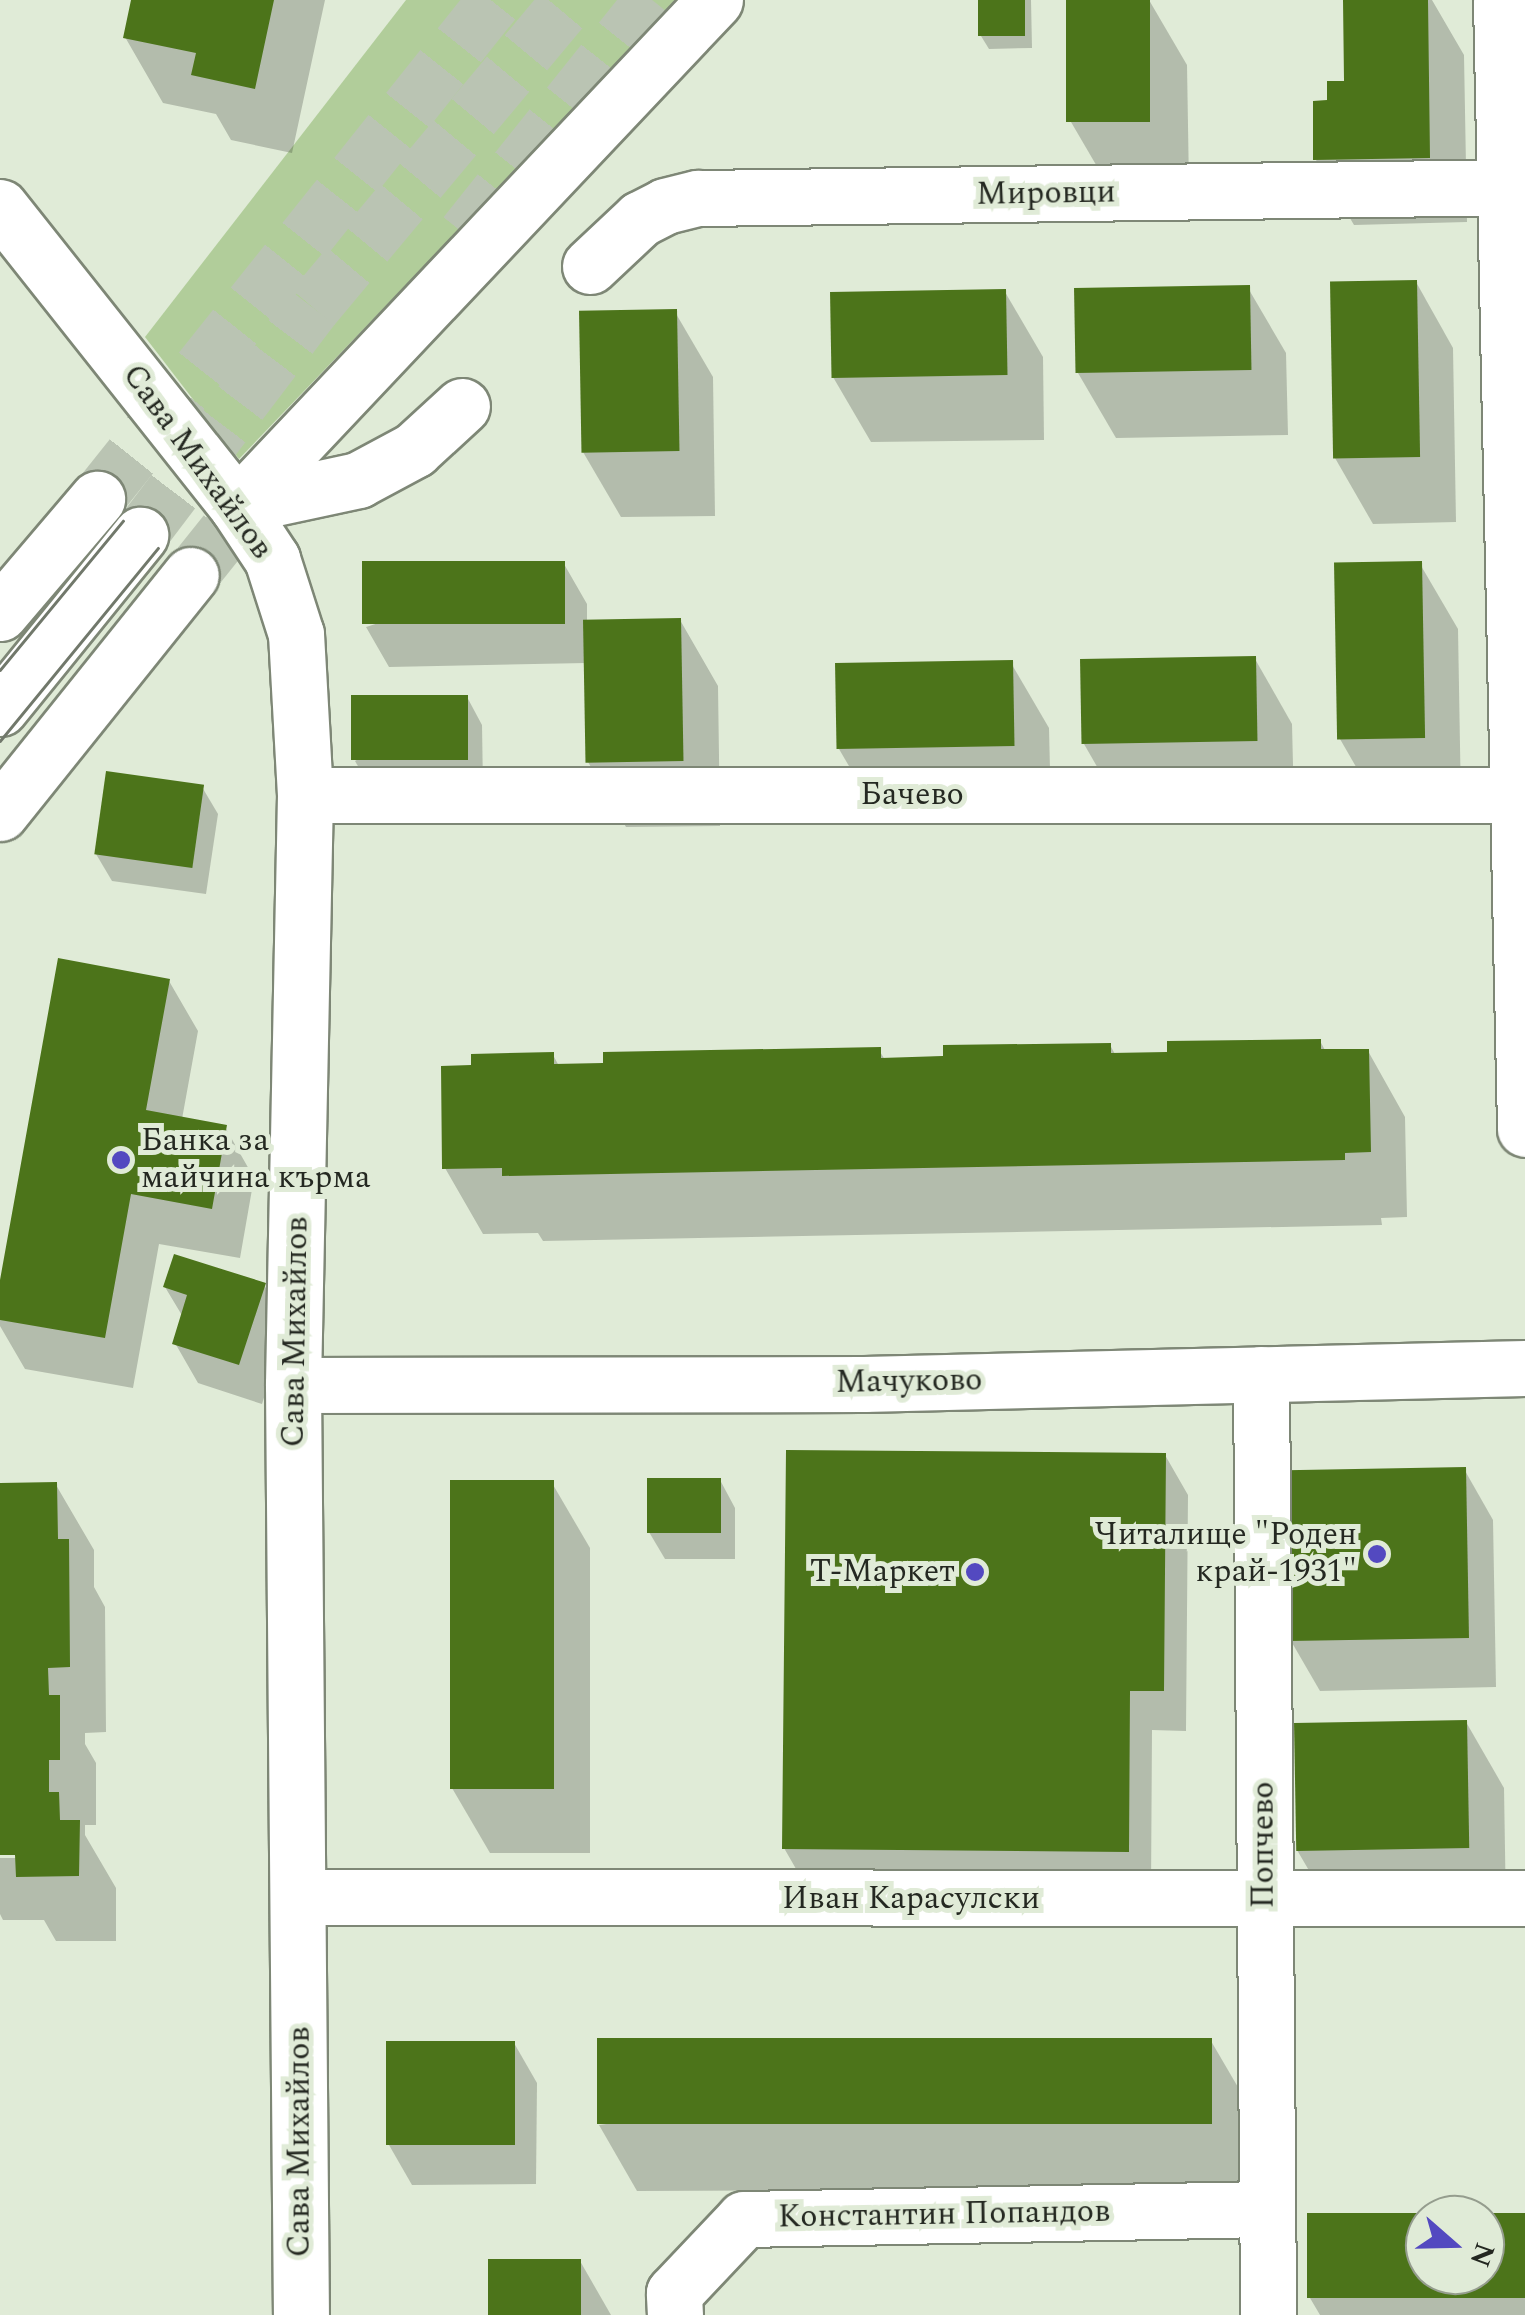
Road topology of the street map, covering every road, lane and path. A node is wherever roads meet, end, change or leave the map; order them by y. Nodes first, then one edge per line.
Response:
1 (714, 0) edge
2 (1500, 0) edge
3 (1516, 188) edge
4 (0, 207) edge
5 (590, 266) dead end
6 (462, 406) dead end
7 (97, 499) tunnel mouth
8 (238, 506) junction
9 (140, 534) tunnel mouth
10 (191, 575) tunnel mouth
11 (0, 614) edge
12 (0, 708) edge
13 (306, 795) junction
14 (1519, 795) junction
15 (0, 813) edge
16 (1525, 1128) edge
17 (1525, 1368) edge
18 (1261, 1374) junction
19 (294, 1385) junction
20 (298, 1897) junction
21 (1525, 1898) edge
22 (1264, 1901) junction
23 (1267, 2210) junction
24 (301, 2315) edge
25 (674, 2315) edge
26 (1268, 2315) edge

1 - 8 street
2 - 3 street
3 - 5 street, Мировци
3 - 14 street
4 - 8 street, Сава Михайлов
6 - 8 street
7 - 11 street
8 - 13 street, Сава Михайлов
9 - 12 street
10 - 15 street
13 - 14 street, Бачево
13 - 19 street, Сава Михайлов
14 - 16 street
17 - 18 street, Мачуково
18 - 19 street, Мачуково
18 - 22 street, Попчево
19 - 20 street, Сава Михайлов
20 - 22 street, Иван Карасулски
20 - 24 street, Сава Михайлов
21 - 22 street, Иван Карасулски
22 - 23 street, Попчево
23 - 25 street, Константин Попандов
23 - 26 street, Попчево

